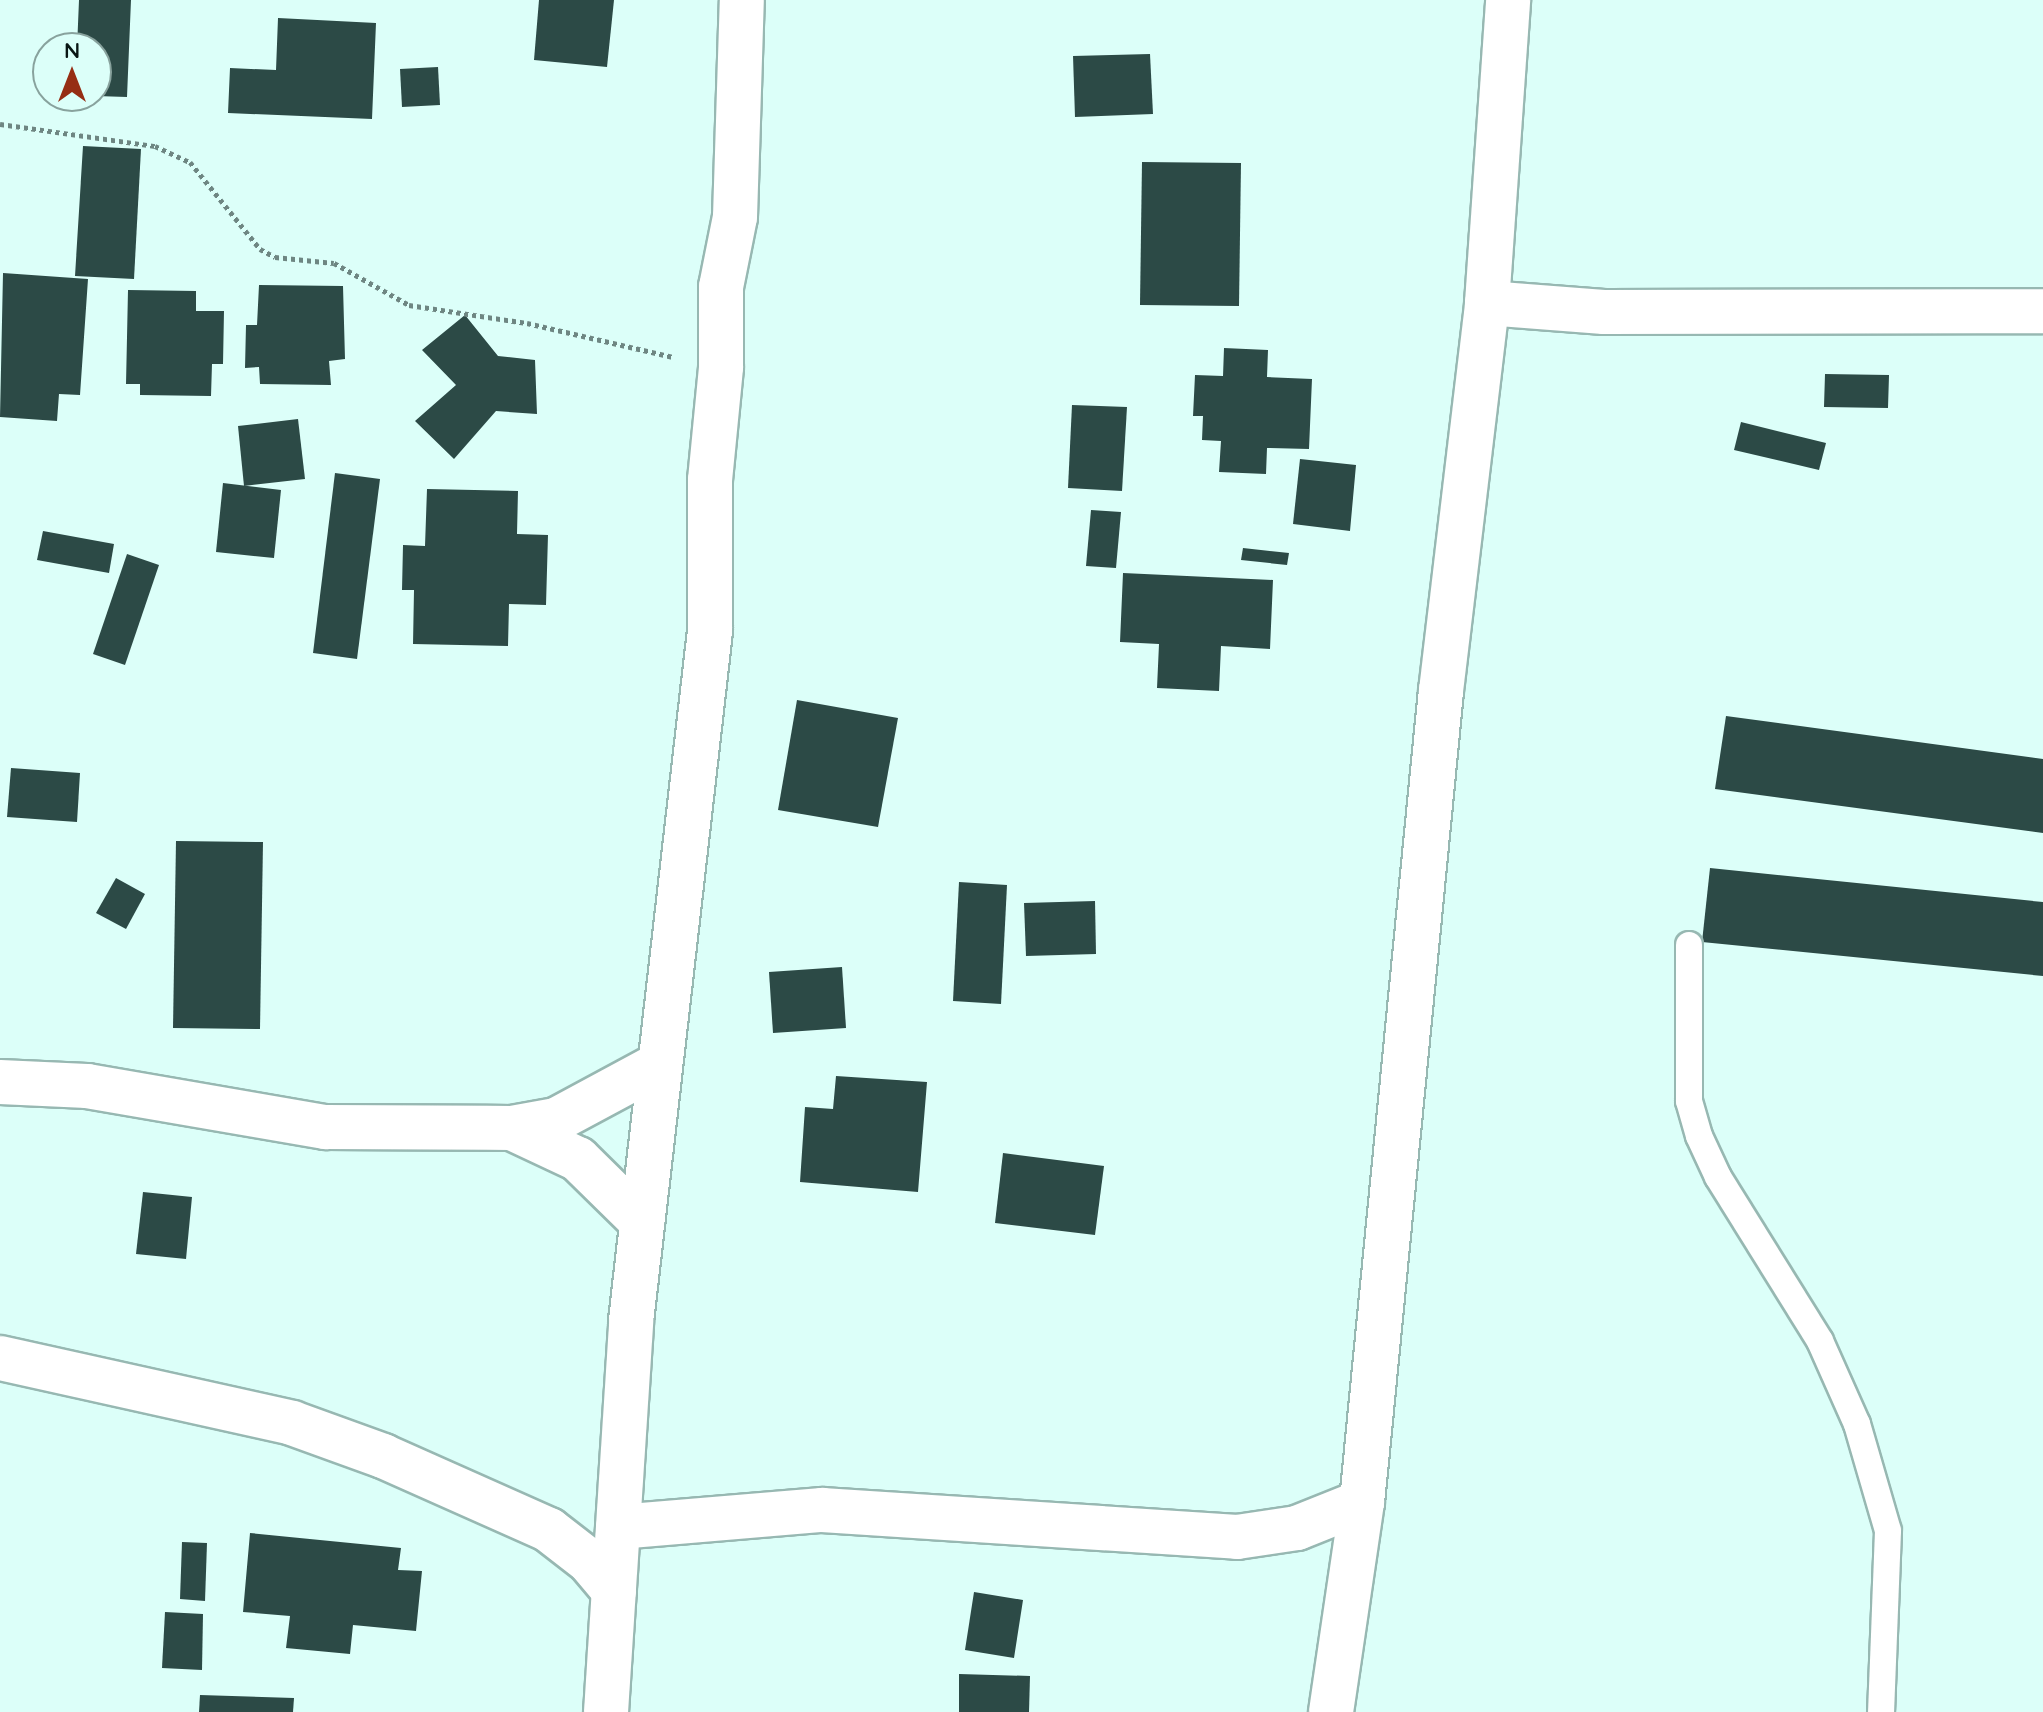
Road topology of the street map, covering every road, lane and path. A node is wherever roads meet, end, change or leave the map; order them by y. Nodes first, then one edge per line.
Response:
1 (742, 0) edge
2 (1479, 0) edge
3 (1507, 18) edge
4 (0, 124) edge
5 (1487, 303) junction
6 (2043, 311) edge
7 (721, 367) junction
8 (1689, 945) dead end
9 (660, 1064) junction
10 (0, 1082) edge
11 (512, 1128) junction
12 (642, 1222) junction
13 (0, 1358) edge
14 (1362, 1502) junction
15 (618, 1527) junction
16 (614, 1591) junction
17 (606, 1712) edge
18 (1331, 1712) edge
19 (1881, 1712) edge

1 - 7 street
2 - 3 street
3 - 5 street
4 - 7 path
5 - 6 street
5 - 14 street
7 - 9 street
8 - 19 lane
9 - 11 street
9 - 12 street
10 - 11 street
11 - 12 street
12 - 15 street
13 - 16 street
14 - 15 street
14 - 18 street
15 - 16 street
16 - 17 street

